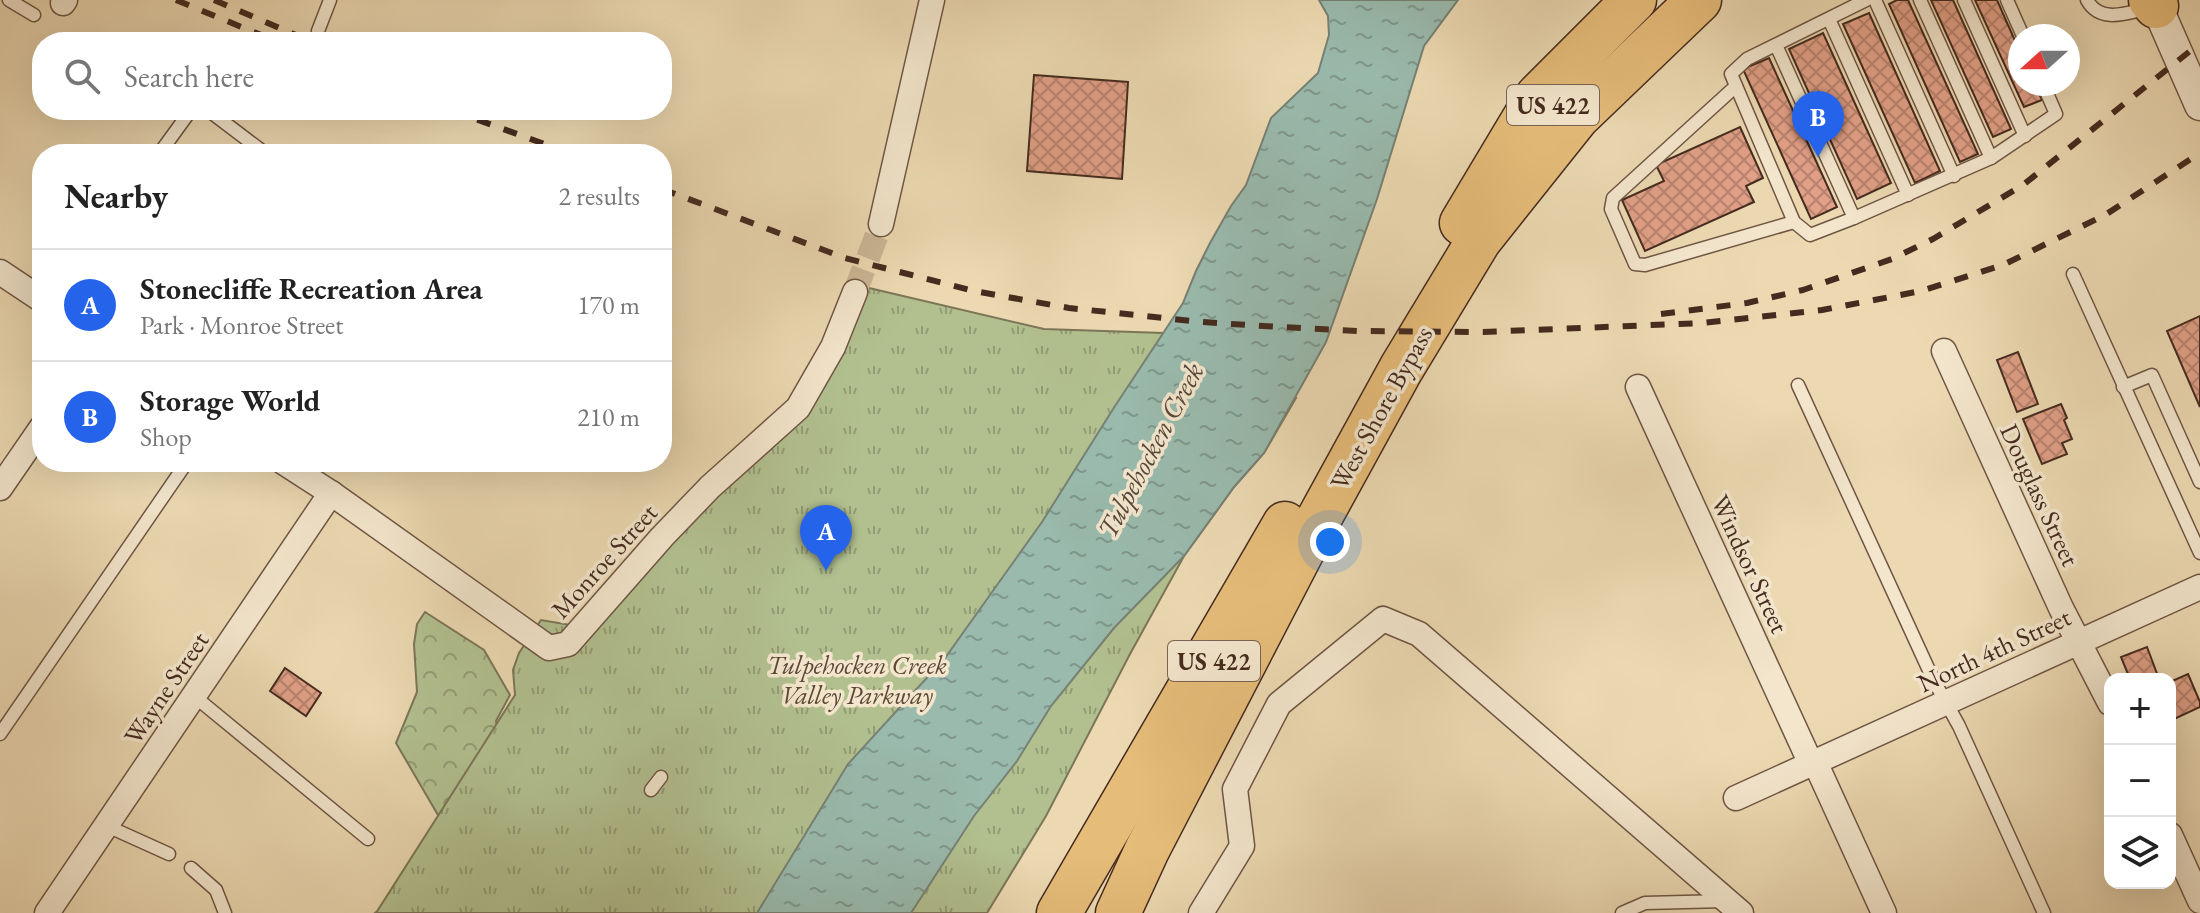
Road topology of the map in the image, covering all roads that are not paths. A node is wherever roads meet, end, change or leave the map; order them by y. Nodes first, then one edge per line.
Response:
1 (9, 0) edge
2 (330, 0) edge
3 (932, 0) edge
4 (1634, 0) edge
5 (1659, 0) edge
6 (1699, 0) edge
7 (1723, 0) edge
8 (1866, 0) edge
9 (1875, 0) edge
10 (1920, 0) edge
11 (1964, 0) edge
12 (2007, 0) edge
13 (2087, 0) edge
14 (2155, 2) edge
15 (34, 15) dead end
16 (1829, 19) junction
17 (2018, 24) edge
18 (318, 31) dead end
19 (1776, 45) junction
20 (1736, 86) junction
21 (2048, 96) edge
22 (2200, 105) edge
23 (184, 120) edge
24 (221, 120) edge
25 (2025, 136) junction
26 (166, 144) edge
27 (253, 144) edge
28 (1991, 158) junction
29 (1533, 172) junction
30 (1954, 176) junction
31 (1908, 195) junction
32 (1854, 218) junction
33 (1794, 222) junction
34 (1462, 223) junction
35 (881, 224) tunnel mouth
36 (0, 272) edge
37 (2073, 274) dead end
38 (855, 292) tunnel mouth
39 (32, 293) edge
40 (1944, 351) dead end
41 (1798, 385) dead end
42 (1638, 387) dead end
43 (2123, 387) junction
44 (1348, 415) junction
45 (32, 442) edge
46 (180, 472) edge
47 (298, 472) edge
48 (2200, 482) edge
49 (0, 488) edge
50 (331, 493) junction
51 (2200, 553) edge
52 (2200, 587) edge
53 (2079, 641) junction
54 (2104, 691) edge
55 (194, 696) junction
56 (1946, 703) junction
57 (0, 734) edge
58 (1813, 763) junction
59 (661, 777) dead end
60 (651, 790) dead end
61 (1736, 798) dead end
62 (107, 826) junction
63 (368, 839) dead end
64 (2176, 848) edge
65 (169, 854) dead end
66 (191, 868) dead end
67 (2200, 901) edge
68 (1735, 907) edge
69 (47, 913) edge
70 (225, 913) edge
71 (1059, 913) edge
72 (1092, 913) edge
73 (1118, 913) edge
74 (1201, 913) edge
75 (1622, 913) edge
76 (1884, 913) edge
77 (2044, 913) edge

1 - 15 lane
2 - 18 lane
3 - 35 street
4 - 34 highway
5 - 34 highway, West Shore Bypass / US 422
6 - 29 highway, West Shore Bypass / US 422
7 - 29 highway
8 - 16 lane
9 - 30 lane
10 - 28 lane
11 - 25 lane
12 - 17 lane
13 - 14 lane
14 - 22 street
16 - 19 lane
16 - 31 lane
19 - 20 lane
19 - 32 lane
20 - 33 lane
20 - 33 lane
21 - 25 lane
23 - 26 lane
24 - 27 lane
25 - 28 lane
28 - 30 lane
29 - 73 highway, West Shore Bypass / US 422
30 - 31 lane
31 - 32 lane
32 - 33 lane
34 - 44 highway, West Shore Bypass / US 422
36 - 39 street
37 - 43 lane
38 - 50 street, Monroe Street
40 - 53 street, Douglass Street
41 - 56 lane
42 - 58 street, Windsor Street
43 - 48 lane
43 - 51 lane
44 - 71 highway
44 - 72 highway, West Shore Bypass / US 422
45 - 49 street
46 - 57 lane
47 - 50 street
50 - 55 street, Wayne Street
52 - 53 street, North 4th Street
53 - 54 street, Douglass Street
53 - 56 street, North 4th Street
55 - 62 street, Wayne Street
55 - 63 lane
56 - 58 street, North 4th Street
56 - 77 lane
58 - 61 street, North 4th Street
58 - 76 street, Windsor Street
59 - 60 lane
62 - 65 lane
62 - 69 street, Wayne Street
64 - 67 street
66 - 70 lane
68 - 74 street
68 - 75 lane

